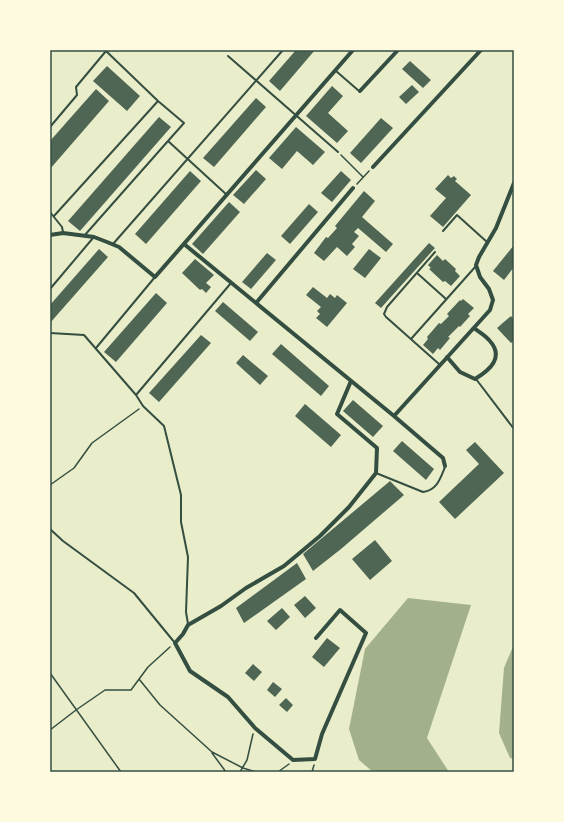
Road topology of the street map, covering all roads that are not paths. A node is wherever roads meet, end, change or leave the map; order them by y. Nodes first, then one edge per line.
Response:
1 (105, 50) edge
2 (284, 50) edge
3 (353, 50) edge
4 (398, 50) edge
5 (481, 50) edge
6 (228, 56) dead end
7 (336, 71) junction
8 (257, 81) junction
9 (360, 91) joint
10 (158, 101) junction
11 (296, 116) junction
12 (50, 127) edge
13 (168, 141) junction
14 (338, 152) road end
15 (188, 159) junction
16 (373, 167) road end
17 (514, 183) edge
18 (353, 188) road end
19 (227, 195) junction
20 (50, 212) edge
21 (54, 216) junction
22 (443, 231) dead end
23 (64, 233) junction
24 (50, 236) edge
25 (84, 236) junction
26 (94, 237) junction
27 (487, 242) junction
28 (113, 244) junction
29 (184, 244) junction
30 (436, 252) dead end
31 (476, 265) junction
32 (417, 273) junction
33 (155, 277) junction
34 (232, 283) junction
35 (50, 289) edge
36 (446, 299) junction
37 (256, 303) junction
38 (474, 328) junction
39 (50, 334) edge
40 (410, 339) junction
41 (96, 348) junction
42 (447, 358) junction
43 (440, 365) junction
44 (475, 379) junction
45 (351, 381) junction
46 (136, 395) junction
47 (394, 416) junction
48 (514, 429) edge
49 (445, 466) joint
50 (376, 473) junction
51 (50, 529) edge
52 (188, 625) junction
53 (316, 638) dead end
54 (175, 642) junction

1 - 10 lane
1 - 12 lane
2 - 8 lane
3 - 7 street
4 - 9 street
5 - 16 street
6 - 8 lane
7 - 9 lane
7 - 11 street
8 - 11 lane
8 - 15 lane
10 - 13 lane
10 - 21 lane
11 - 14 lane
11 - 19 street
13 - 15 lane
13 - 25 lane
15 - 19 lane
15 - 28 lane
17 - 27 street
18 - 37 street
19 - 29 street
20 - 21 lane
21 - 23 lane
22 - 27 lane
23 - 24 street
23 - 25 street
25 - 26 street
26 - 28 street
26 - 35 lane
27 - 31 street
28 - 33 street
29 - 33 street
29 - 34 street
30 - 32 lane
31 - 36 lane
31 - 38 street
32 - 36 lane
32 - 40 lane
33 - 41 lane
34 - 37 street
34 - 46 lane
36 - 40 lane
37 - 45 street
38 - 42 street
38 - 44 street
39 - 41 lane
40 - 43 lane
41 - 46 lane
42 - 43 street
42 - 44 street
43 - 47 street
44 - 48 lane
45 - 47 street
45 - 50 street
46 - 52 lane
47 - 49 street
49 - 50 lane
50 - 52 street
51 - 54 lane
52 - 54 street
53 - 54 street

